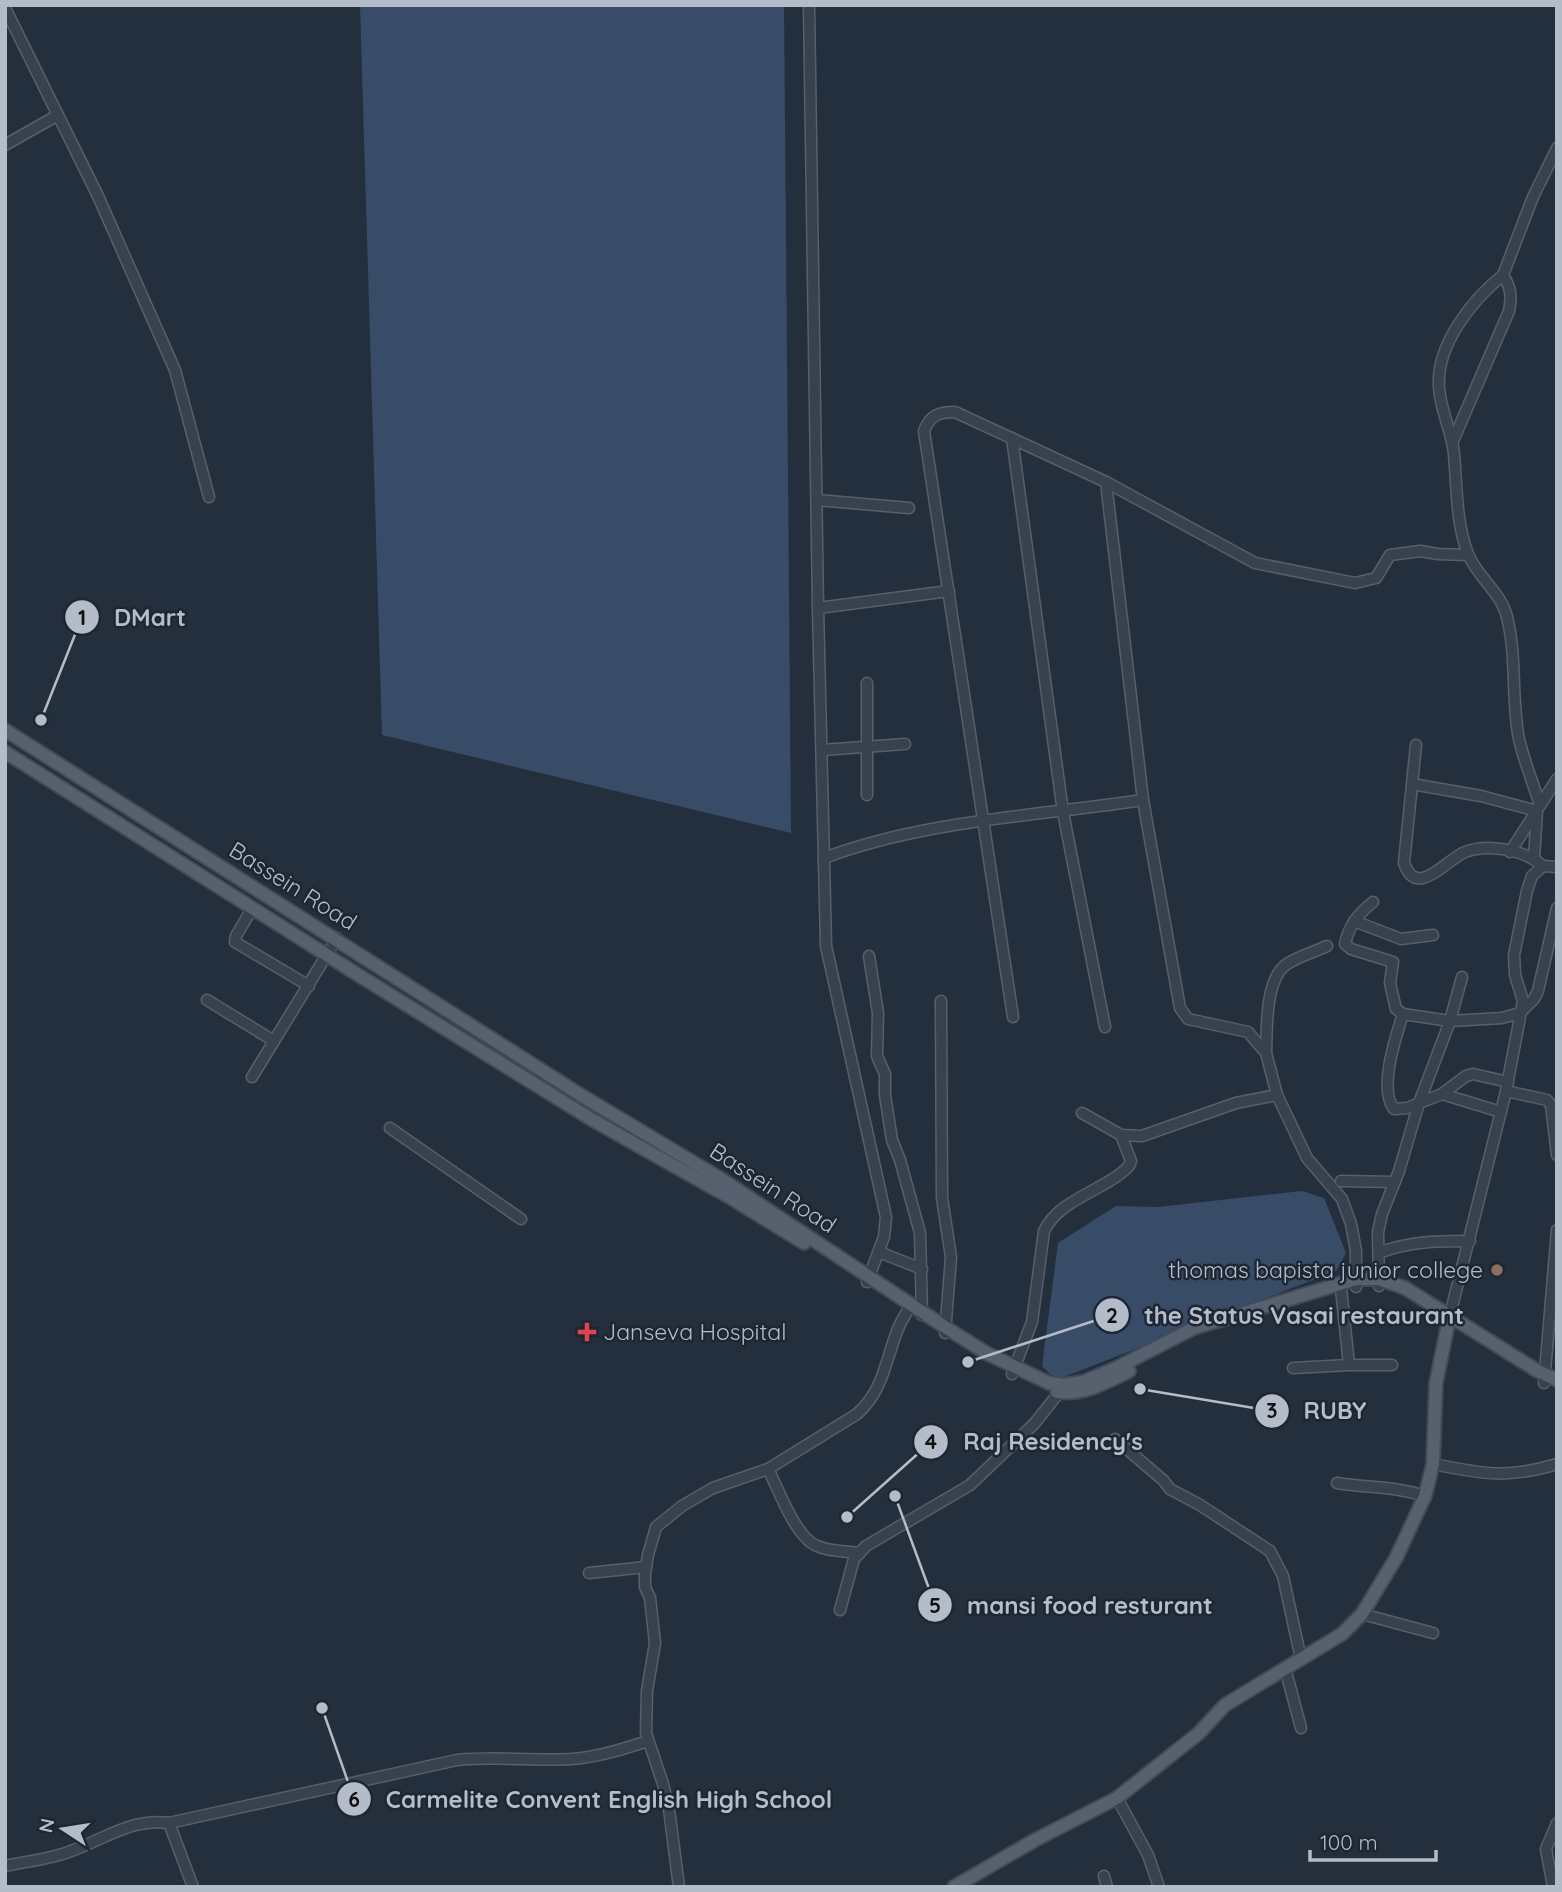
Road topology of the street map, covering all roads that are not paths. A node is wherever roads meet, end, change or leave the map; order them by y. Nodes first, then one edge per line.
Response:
1 (809, 5) edge
2 (5, 8) edge
3 (58, 115) junction
4 (5, 145) edge
5 (1557, 148) edge
6 (1503, 275) junction
7 (1012, 438) junction
8 (1453, 441) junction
9 (1106, 482) junction
10 (209, 497) dead end
11 (817, 500) junction
12 (909, 508) dead end
13 (1468, 555) junction
14 (949, 591) junction
15 (818, 608) junction
16 (867, 683) dead end
17 (5, 730) edge
18 (905, 744) dead end
19 (1416, 745) dead end
20 (867, 747) junction
21 (822, 750) junction
22 (5, 751) edge
23 (1557, 779) edge
24 (1412, 784) junction
25 (867, 795) dead end
26 (1143, 800) junction
27 (1538, 808) junction
28 (1063, 812) junction
29 (984, 822) junction
30 (1510, 852) junction
31 (824, 858) junction
32 (1534, 858) junction
33 (1543, 866) junction
34 (1557, 867) edge
35 (1373, 902) dead end
36 (253, 908) junction
37 (1557, 908) edge
38 (1354, 922) junction
39 (1554, 934) edge
40 (1433, 935) dead end
41 (337, 938) junction
42 (1327, 946) dead end
43 (328, 955) junction
44 (869, 956) dead end
45 (1462, 977) dead end
46 (309, 986) junction
47 (207, 1000) dead end
48 (941, 1001) dead end
49 (1520, 1013) junction
50 (1403, 1014) junction
51 (1013, 1017) dead end
52 (1450, 1021) junction
53 (1105, 1027) dead end
54 (481, 1031) junction
55 (274, 1041) junction
56 (473, 1045) junction
57 (1266, 1053) junction
58 (252, 1077) dead end
59 (1507, 1087) junction
60 (1442, 1094) junction
61 (1277, 1096) junction
62 (1419, 1103) junction
63 (1501, 1112) junction
64 (1082, 1113) dead end
65 (390, 1128) dead end
66 (1121, 1135) junction
67 (1557, 1155) edge
68 (1341, 1181) dead end
69 (1395, 1182) junction
70 (521, 1219) dead end
71 (1557, 1230) edge
72 (1470, 1241) junction
73 (878, 1252) junction
74 (1379, 1252) junction
75 (922, 1269) junction
76 (868, 1279) junction
77 (1356, 1283) junction
78 (1379, 1283) junction
79 (1341, 1289) junction
80 (916, 1311) junction
81 (1449, 1320) junction
82 (945, 1330) junction
83 (1349, 1365) junction
84 (1392, 1365) dead end
85 (1293, 1368) dead end
86 (1014, 1371) junction
87 (1548, 1379) edge
88 (1062, 1389) junction
89 (1557, 1389) edge
90 (1115, 1439) dead end
91 (1433, 1464) junction
92 (1557, 1464) edge
93 (768, 1469) junction
94 (1337, 1483) dead end
95 (1424, 1496) junction
96 (860, 1553) junction
97 (646, 1567) junction
98 (589, 1573) dead end
99 (840, 1610) dead end
100 (1362, 1614) junction
101 (1433, 1633) dead end
102 (1301, 1659) junction
103 (1285, 1668) junction
104 (1301, 1728) dead end
105 (648, 1741) junction
106 (1117, 1798) junction
107 (169, 1823) junction
108 (1557, 1824) edge
109 (5, 1866) edge
110 (967, 1883) edge
111 (193, 1887) edge
112 (679, 1887) edge
113 (954, 1887) edge
114 (1159, 1887) edge
115 (1553, 1887) edge

1 - 11 street
2 - 3 street
3 - 4 street
3 - 10 street
5 - 6 street
6 - 8 street
6 - 8 street
7 - 9 street
7 - 14 street
7 - 28 street
8 - 13 street
9 - 13 street
9 - 26 street
11 - 12 street
11 - 15 street
13 - 27 street
14 - 15 street
14 - 29 street
15 - 21 street
16 - 20 street
17 - 41 main road, Bassein Road
18 - 20 street
19 - 24 street
20 - 21 street
20 - 25 street
21 - 31 street
22 - 36 main road, Bassein Road
23 - 27 street
24 - 27 street
24 - 30 street
26 - 28 street
26 - 57 street
27 - 30 street
27 - 32 street
28 - 29 street
28 - 53 street
29 - 31 street
29 - 51 street
30 - 32 street
31 - 73 street
32 - 33 street
33 - 34 street
33 - 49 street
35 - 38 street
36 - 43 main road, Bassein Road
36 - 46 street
37 - 39 street
38 - 40 street
38 - 50 street
39 - 49 street
41 - 43 street
41 - 54 main road, Bassein Road
42 - 57 street
43 - 46 street
43 - 56 main road, Bassein Road
44 - 75 street
45 - 52 street
46 - 55 street
47 - 55 street
48 - 82 street
49 - 52 street
49 - 59 street
50 - 52 street
50 - 62 street
52 - 62 street
54 - 56 main road
54 - 76 main road, Bassein Road
55 - 58 street
56 - 76 main road, Bassein Road
57 - 61 street
59 - 60 street
59 - 63 street
59 - 67 street
60 - 62 street
60 - 63 street
61 - 66 street
61 - 77 street
62 - 69 street
63 - 72 street
64 - 66 street
65 - 70 street
66 - 86 street
68 - 69 street
69 - 74 street
71 - 87 street
72 - 74 street
72 - 81 street
73 - 75 street
73 - 76 street
74 - 78 street
75 - 80 street
76 - 80 main road, Bassein Road
77 - 78 main road
77 - 79 main road
77 - 88 main road
78 - 81 main road
79 - 83 street
79 - 88 main road
80 - 82 main road, Bassein Road
80 - 93 street
81 - 87 main road
81 - 91 main road
82 - 86 main road, Bassein Road
83 - 84 street
83 - 85 street
86 - 88 main road, Bassein Road
87 - 89 main road
88 - 96 street
90 - 102 street
91 - 92 street
91 - 95 main road
93 - 96 street
93 - 97 street
94 - 95 street
95 - 100 main road
96 - 99 street
97 - 98 street
97 - 105 street
100 - 101 street
100 - 102 main road
102 - 103 main road
103 - 104 street
103 - 106 main road
105 - 107 street
105 - 112 street
106 - 110 main road
106 - 114 street
107 - 109 street
107 - 111 street
108 - 115 street
110 - 113 main road

